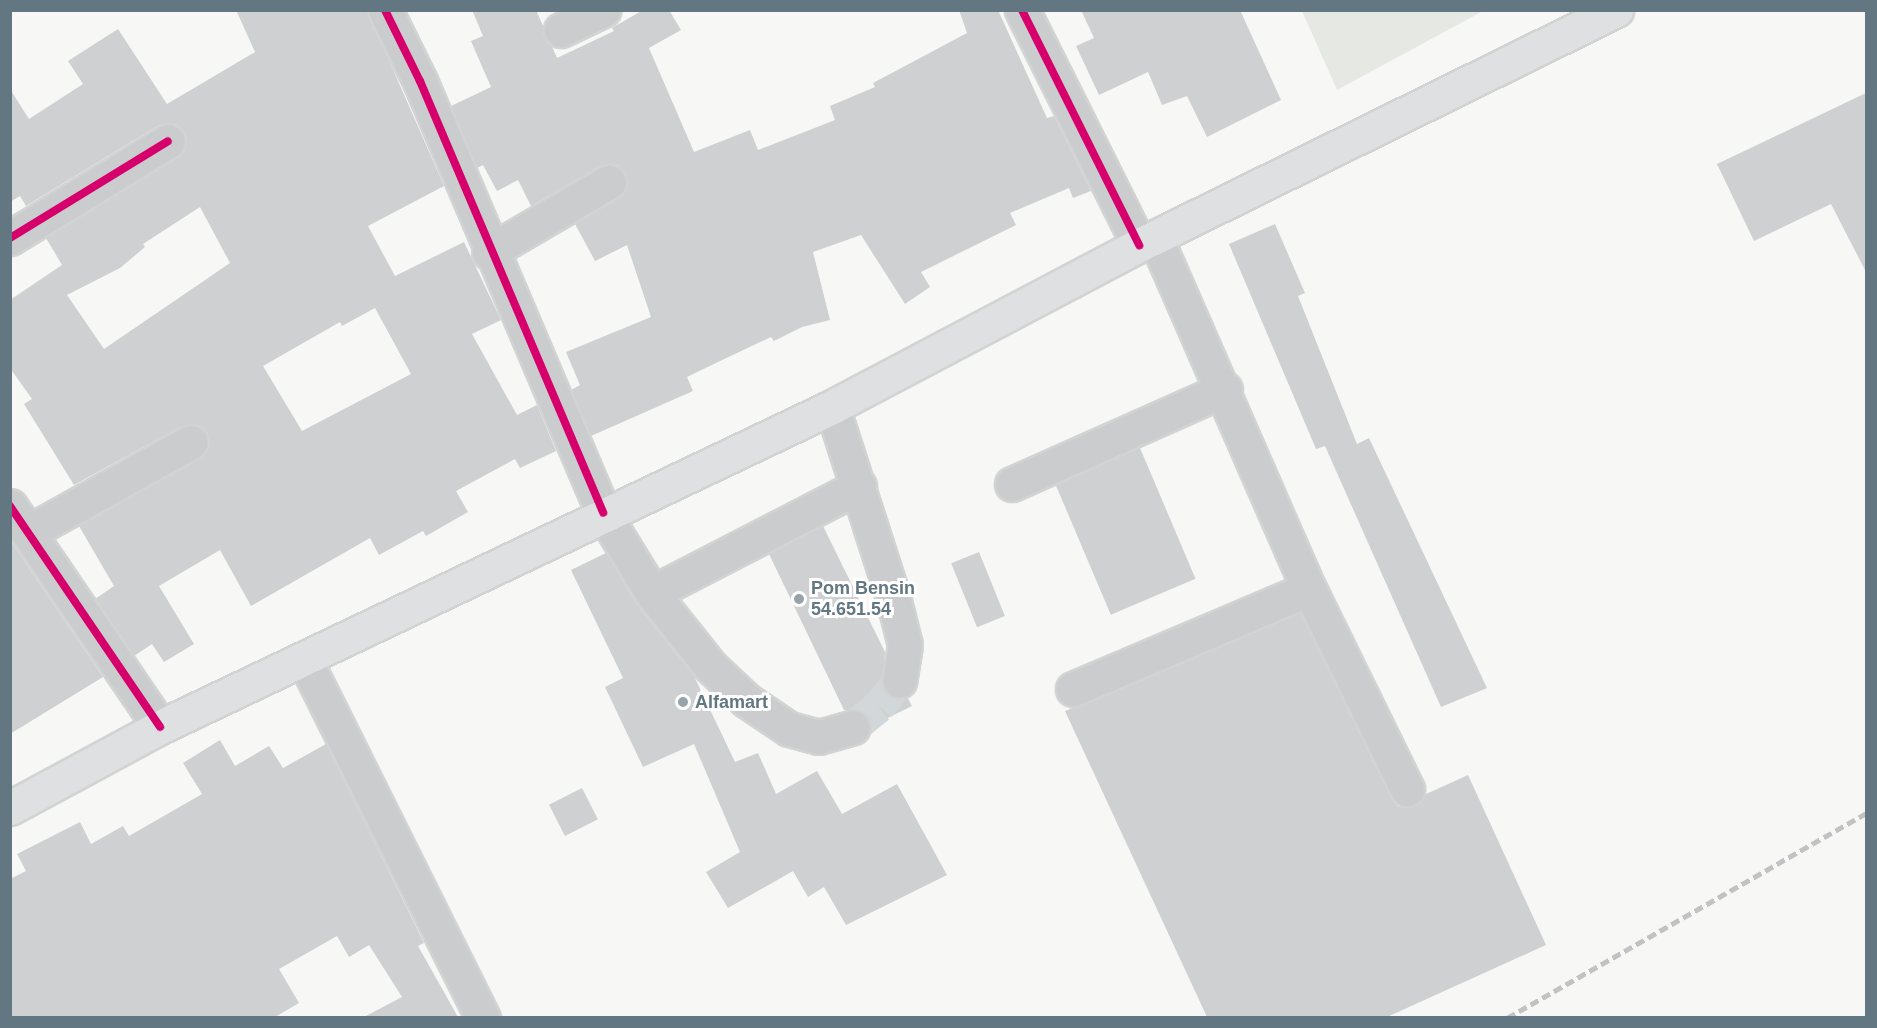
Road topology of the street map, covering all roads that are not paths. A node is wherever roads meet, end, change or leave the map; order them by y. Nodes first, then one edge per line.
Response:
1 (385, 10) edge
2 (603, 10) edge
3 (1022, 10) edge
4 (1616, 10) edge
5 (561, 30) dead end
6 (168, 141) dead end
7 (609, 182) dead end
8 (10, 238) edge
9 (1147, 241) junction
10 (489, 252) junction
11 (1225, 389) junction
12 (832, 407) junction
13 (191, 442) dead end
14 (1012, 484) dead end
15 (859, 486) junction
16 (10, 506) edge
17 (603, 513) junction
18 (29, 532) junction
19 (1309, 589) junction
20 (652, 593) junction
21 (305, 661) junction
22 (899, 681) tunnel mouth
23 (1073, 689) dead end
24 (853, 727) tunnel mouth
25 (160, 728) junction
26 (1407, 789) dead end
27 (10, 808) edge
28 (483, 1017) edge

1 - 10 street
2 - 5 street
3 - 9 street
4 - 9 highway
6 - 8 street
7 - 10 street
9 - 11 street
9 - 12 highway
10 - 17 street
11 - 14 street
11 - 19 street
12 - 15 street
12 - 17 highway
13 - 18 street
15 - 20 street
15 - 22 street
16 - 18 street
17 - 20 street
17 - 21 highway
18 - 25 street
19 - 23 street
19 - 26 street
20 - 24 street
21 - 25 highway
21 - 28 street
25 - 27 highway

